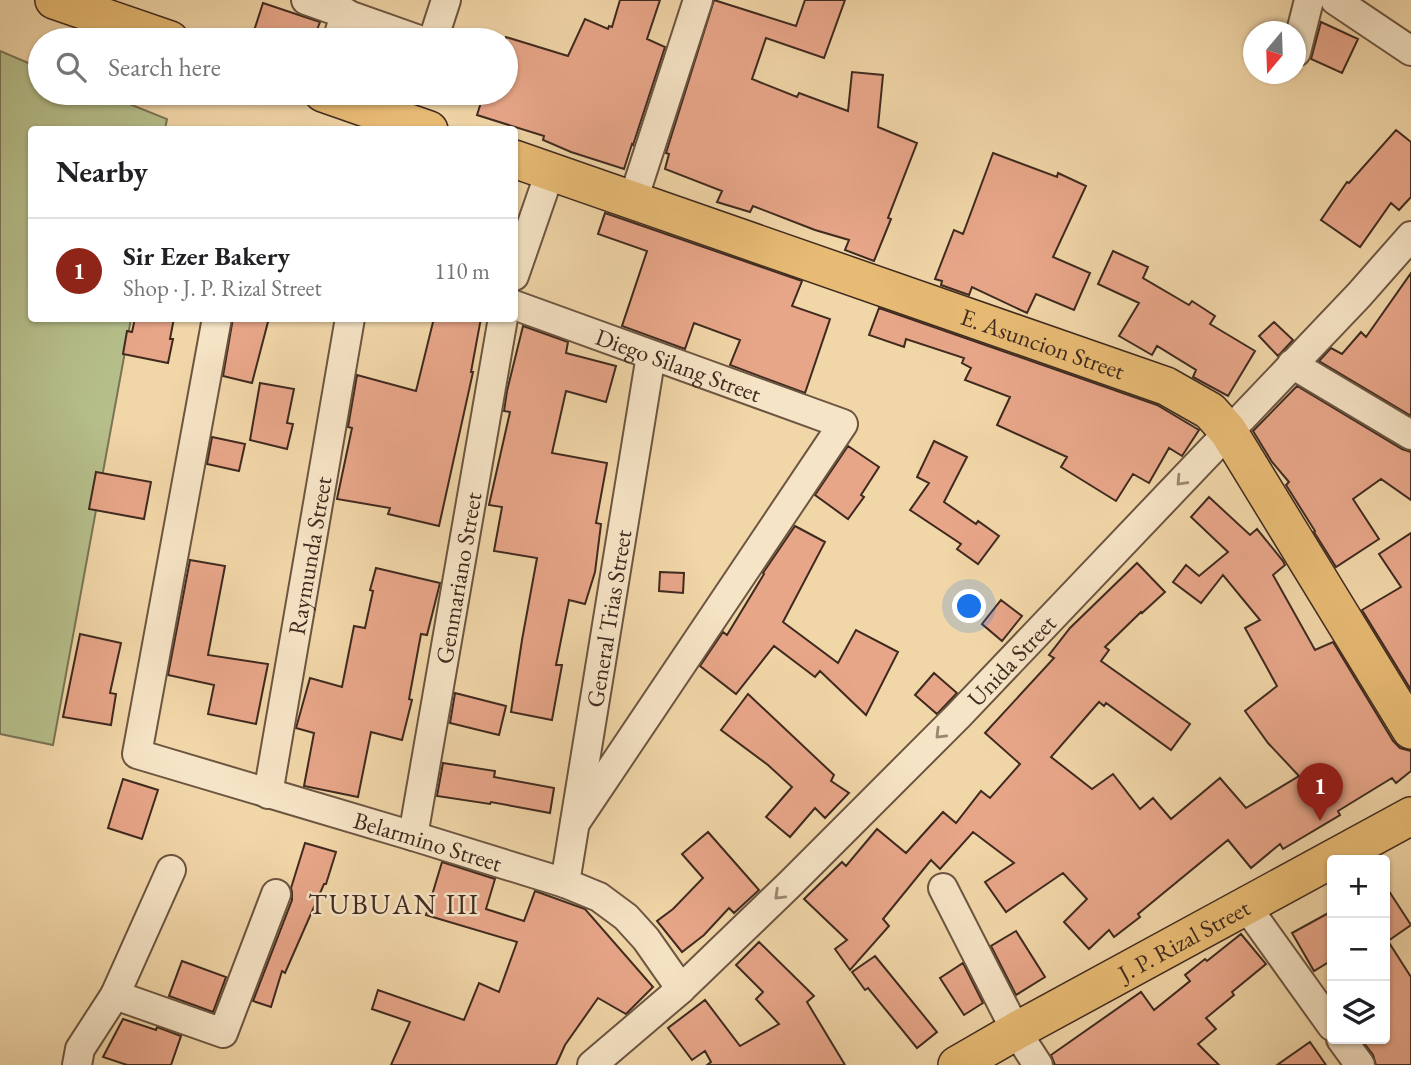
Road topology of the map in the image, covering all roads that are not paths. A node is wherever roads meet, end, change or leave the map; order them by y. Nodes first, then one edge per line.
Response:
1 (54, 0) edge
2 (306, 0) edge
3 (446, 0) edge
4 (698, 0) edge
5 (1308, 0) edge
6 (1335, 0) edge
7 (110, 9) edge
8 (346, 13) junction
9 (1303, 21) edge
10 (147, 28) edge
11 (341, 28) edge
12 (387, 28) edge
13 (437, 28) edge
14 (1411, 51) edge
15 (357, 105) edge
16 (418, 126) edge
17 (518, 160) edge
18 (550, 172) junction
19 (632, 200) junction
20 (1411, 236) edge
21 (518, 264) edge
22 (518, 306) edge
23 (216, 322) edge
24 (348, 322) edge
25 (502, 322) edge
26 (651, 355) junction
27 (1292, 364) junction
28 (1228, 431) junction
29 (1411, 435) edge
30 (1411, 730) edge
31 (268, 793) junction
32 (1411, 816) edge
33 (575, 823) junction
34 (413, 835) junction
35 (171, 870) dead end
36 (565, 883) junction
37 (943, 888) dead end
38 (276, 894) dead end
39 (1246, 906) junction
40 (681, 989) junction
41 (115, 995) junction
42 (1327, 1019) edge
43 (1016, 1031) junction
44 (1345, 1044) edge
45 (76, 1065) edge
46 (592, 1065) edge
47 (957, 1065) edge
48 (1038, 1065) edge
49 (1360, 1065) edge

1 - 7 main road
2 - 8 street
3 - 13 street
4 - 19 street
5 - 9 street
6 - 14 street
7 - 10 main road
8 - 11 street
8 - 12 street
15 - 16 main road
17 - 18 main road, E. Asuncion Street
18 - 19 main road, E. Asuncion Street
18 - 21 street
19 - 28 main road, E. Asuncion Street
20 - 27 street, Unida Street
22 - 26 street, Diego Silang Street
23 - 31 street, Belarmino Street
24 - 31 street, Raymunda Street
25 - 34 street, Genmariano Street
26 - 33 street, General Trias Street
26 - 33 street, Diego Silang Street
27 - 28 street, Unida Street
27 - 29 street
28 - 30 main road, E. Asuncion Street
28 -> 40 street, Unida Street
31 - 34 street, Belarmino Street
32 - 39 main road, J. P. Rizal Street
33 - 36 street, General Trias Street
34 - 36 street, Belarmino Street
35 - 41 street
36 - 40 street, Belarmino Street
37 - 43 street
38 - 41 street
39 - 42 street
39 - 43 main road, J. P. Rizal Street
40 - 46 street, Unida Street
41 - 45 street
43 - 47 main road, J. P. Rizal Street
43 - 48 street
44 - 49 street

